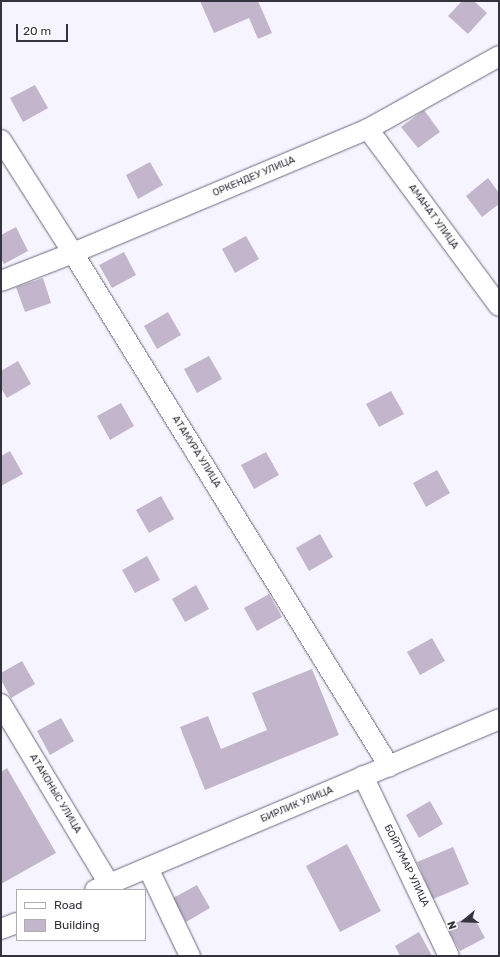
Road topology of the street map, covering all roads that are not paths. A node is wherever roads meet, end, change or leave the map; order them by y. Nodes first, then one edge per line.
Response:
1 (499, 56) edge
2 (368, 129) junction
3 (1, 140) edge
4 (73, 253) junction
5 (1, 280) edge
6 (499, 306) edge
7 (1, 704) edge
8 (499, 719) edge
9 (389, 766) junction
10 (363, 776) junction
11 (148, 868) junction
12 (102, 887) edge
13 (16, 923) edge
14 (1, 929) edge
15 (190, 956) edge
16 (449, 956) edge

1 - 2 street, ОРКЕНДЕУ УЛИЦА
2 - 4 street, ОРКЕНДЕУ УЛИЦА
2 - 6 street, АМАНАТ УЛИЦА
3 - 4 street, АТАМУРА УЛИЦА
4 - 5 street, ОРКЕНДЕУ УЛИЦА
4 - 9 street, АТАМУРА УЛИЦА
7 - 12 street, АТАКОНЫС УЛИЦА
8 - 9 street, БИРЛИК УЛИЦА
9 - 10 street, БИРЛИК УЛИЦА
10 - 11 street, БИРЛИК УЛИЦА
10 - 16 street, БОЙТУМАР УЛИЦА
11 - 12 street, БИРЛИК УЛИЦА
11 - 15 street
13 - 14 street

